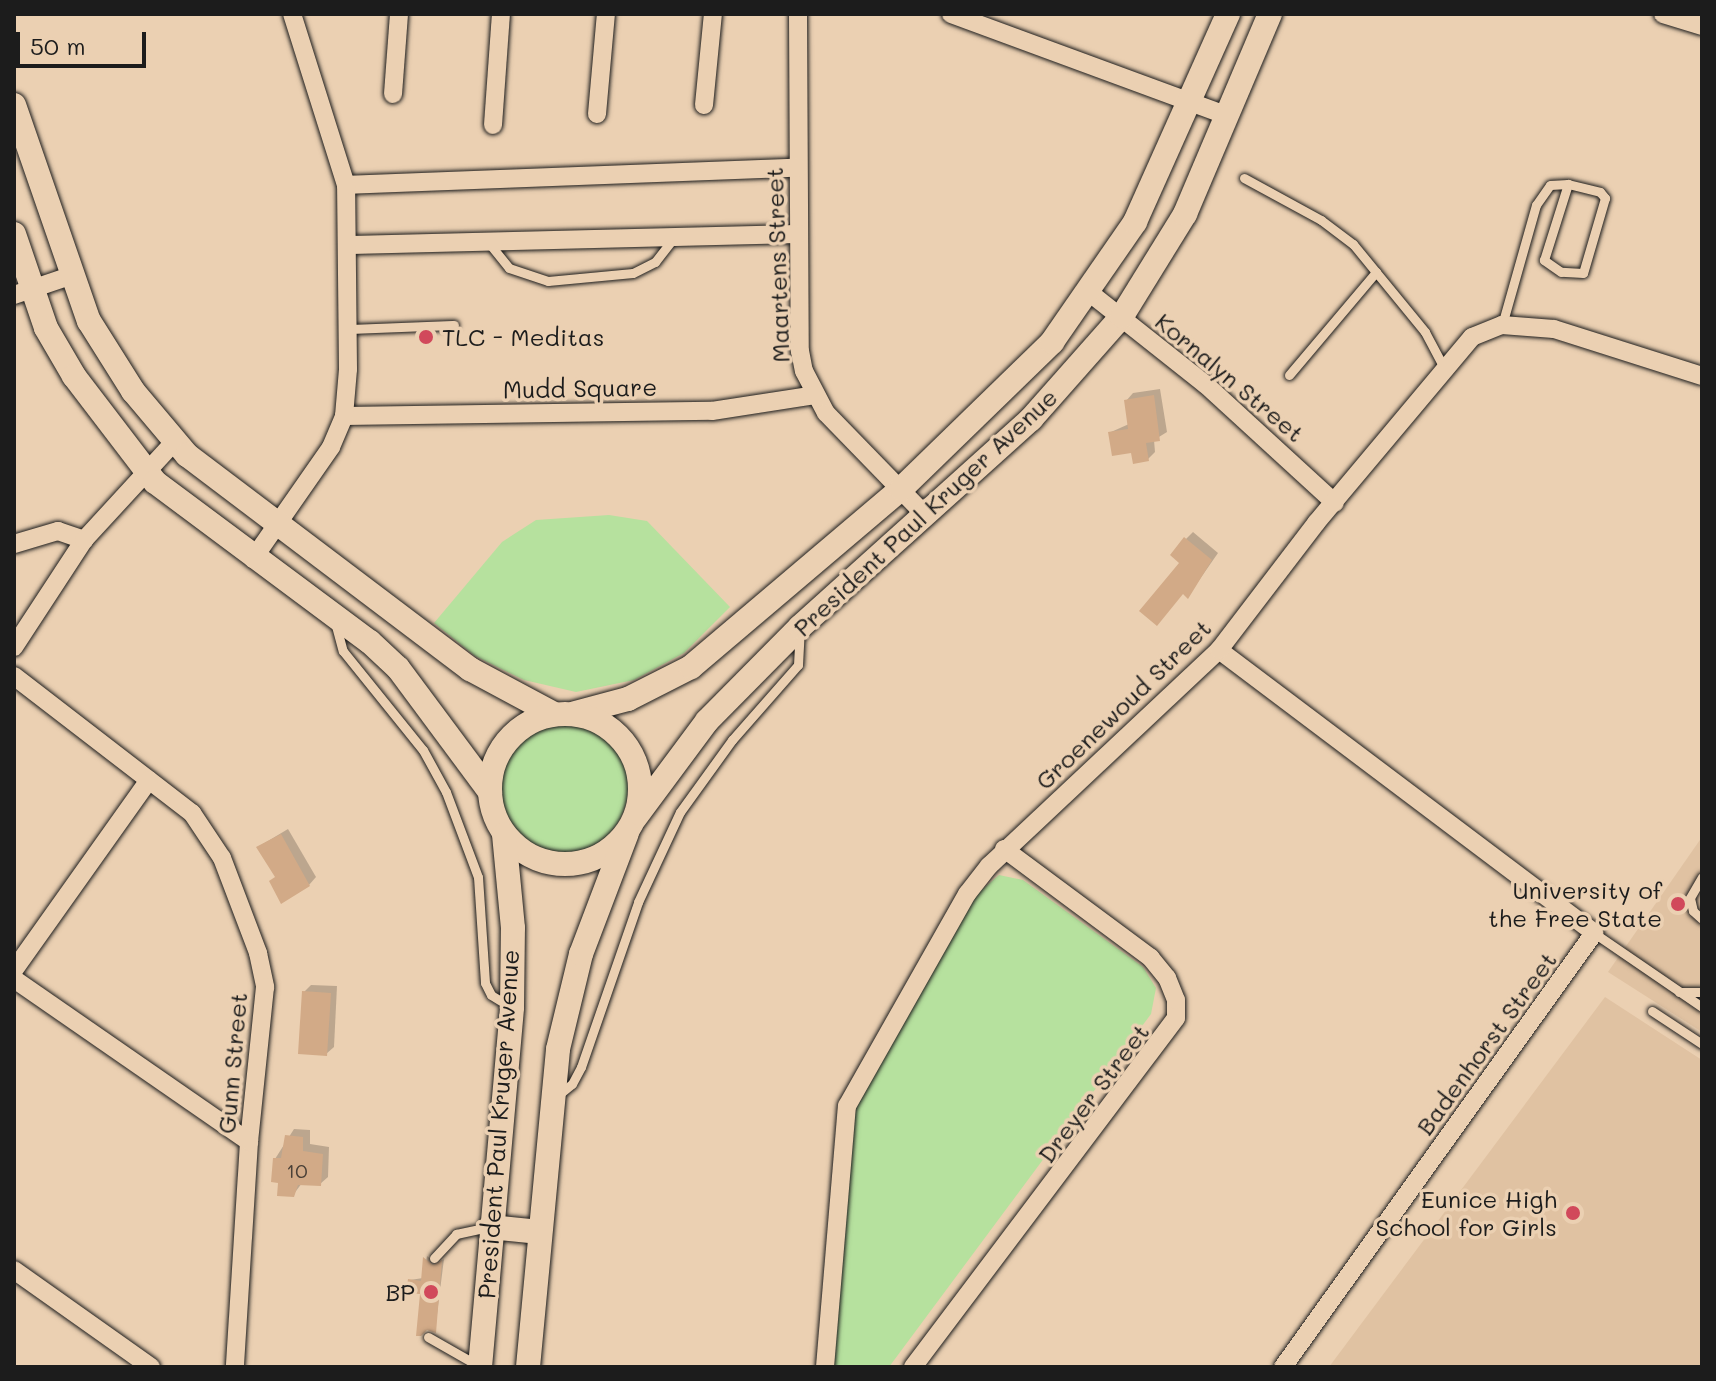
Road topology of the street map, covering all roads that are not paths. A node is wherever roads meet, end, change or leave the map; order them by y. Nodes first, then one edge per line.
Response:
1 (292, 14) edge
2 (399, 14) edge
3 (501, 14) edge
4 (606, 14) edge
5 (713, 14) edge
6 (798, 14) edge
7 (951, 14) edge
8 (1228, 14) edge
9 (1270, 14) edge
10 (1663, 14) edge
11 (1702, 26) edge
12 (393, 94) dead end
13 (1192, 103) junction
14 (14, 105) edge
15 (704, 105) dead end
16 (597, 114) dead end
17 (1228, 116) junction
18 (493, 125) dead end
19 (798, 168) junction
20 (1244, 178) dead end
21 (1568, 184) junction
22 (346, 185) junction
23 (14, 234) edge
24 (798, 234) junction
25 (675, 237) junction
26 (488, 242) junction
27 (350, 245) junction
28 (1376, 272) junction
29 (70, 276) junction
30 (24, 293) edge
31 (1090, 293) junction
32 (1122, 316) junction
33 (454, 325) dead end
34 (1502, 325) junction
35 (348, 329) junction
36 (1444, 367) junction
37 (1289, 375) dead end
38 (1702, 376) edge
39 (815, 395) junction
40 (344, 416) junction
41 (175, 441) junction
42 (147, 472) junction
43 (901, 489) junction
44 (1335, 503) junction
45 (926, 516) junction
46 (275, 524) junction
47 (84, 540) junction
48 (14, 544) edge
49 (253, 559) junction
50 (334, 615) junction
51 (800, 627) junction
52 (14, 647) edge
53 (1219, 650) junction
54 (14, 676) edge
55 (565, 713) junction
56 (149, 780) junction
57 (490, 792) junction
58 (631, 825) junction
59 (504, 834) junction
60 (1004, 849) junction
61 (989, 866) junction
62 (1031, 871) junction
63 (1702, 877) edge
64 (1702, 919) edge
65 (1594, 933) junction
66 (14, 970) edge
67 (14, 979) edge
68 (1679, 992) junction
69 (1702, 992) edge
70 (512, 1007) junction
71 (1702, 1007) edge
72 (1652, 1011) dead end
73 (1702, 1044) edge
74 (551, 1102) junction
75 (249, 1142) junction
76 (490, 1227) junction
77 (540, 1232) junction
78 (434, 1258) dead end
79 (14, 1270) edge
80 (428, 1337) dead end
81 (151, 1367) edge
82 (235, 1367) edge
83 (481, 1367) edge
84 (528, 1367) edge
85 (825, 1367) edge
86 (913, 1367) edge
87 (1283, 1367) edge

1 - 22 street
2 - 12 street
3 - 18 street
4 - 16 street
5 - 15 street
6 - 19 street, Maartens Street
7 - 13 street
8 - 13 street, President Paul Kruger Avenue
9 - 17 street, President Paul Kruger Avenue
10 - 11 street
13 - 17 street
13 - 31 street, President Paul Kruger Avenue
14 - 29 street
17 - 32 street, President Paul Kruger Avenue
19 - 22 street
19 - 24 street, Maartens Street
20 - 28 lane
21 - 21 lane
21 - 34 lane
22 - 27 street
23 - 30 street
24 - 25 street
24 - 39 street, Maartens Street
25 - 26 street
25 - 26 lane
26 - 27 street
27 - 35 street
28 - 36 lane
28 - 37 lane
29 - 30 street
29 - 41 street
30 - 42 street
31 - 32 street, Kornalyn Street
31 - 43 street, President Paul Kruger Avenue
32 - 44 street, Kornalyn Street
32 - 45 street, President Paul Kruger Avenue
33 - 35 lane
34 - 36 street, Groenewoud Street
34 - 38 street
35 - 40 street
36 - 44 street, Groenewoud Street
39 - 40 street, Mudd Square
39 - 43 street, Maartens Street
40 - 46 street
41 - 42 street
41 - 46 street
42 - 47 street
42 - 49 street
43 - 45 street, Maartens Street
43 - 55 street, President Paul Kruger Avenue
44 - 53 street, Groenewoud Street
45 - 51 street, President Paul Kruger Avenue
46 - 49 street
46 - 55 street
47 - 48 street
47 - 52 street
49 - 50 street
50 - 57 street
50 - 70 lane
51 - 58 street, President Paul Kruger Avenue
51 - 74 lane
53 - 60 street, Groenewoud Street
53 - 65 street
54 - 56 street, Gunn Street
55 - 57 street
55 - 58 street
56 - 66 street
56 - 75 street, Gunn Street
57 - 59 street
58 - 59 street
58 - 74 street, President Paul Kruger Avenue
59 - 70 street, President Paul Kruger Avenue
60 - 61 street, Groenewoud Street
60 - 62 street, Dreyer Street
61 - 62 street, Dreyer Street
61 - 85 street, Groenewoud Street
62 - 86 street, Dreyer Street
63 - 64 lane
65 - 68 lane
65 - 87 street, Badenhorst Street
67 - 75 street
68 - 69 lane
68 - 71 lane
70 - 76 street, President Paul Kruger Avenue
72 - 73 lane
74 - 77 street, President Paul Kruger Avenue
75 - 82 street, Gunn Street
76 - 77 street
76 - 78 lane
76 - 83 street, President Paul Kruger Avenue
77 - 84 street, President Paul Kruger Avenue
79 - 81 street
80 - 83 lane

